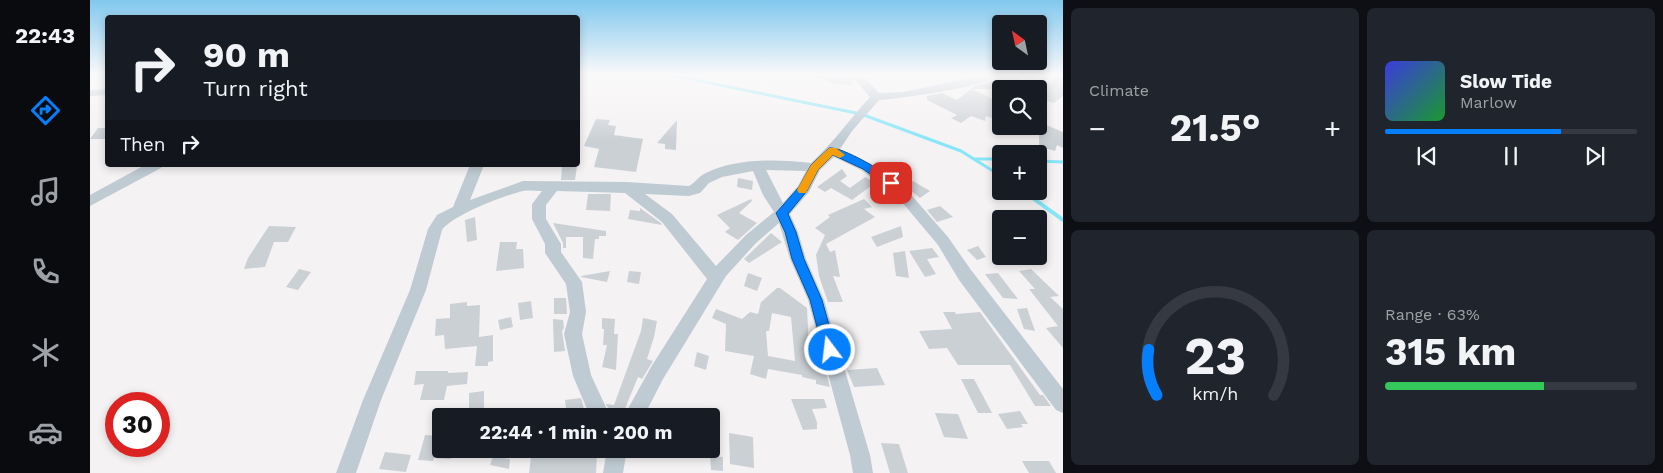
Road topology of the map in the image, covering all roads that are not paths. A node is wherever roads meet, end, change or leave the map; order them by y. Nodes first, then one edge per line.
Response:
1 (876, 97) edge
2 (832, 151) junction
3 (152, 167) edge
4 (476, 167) edge
5 (758, 167) junction
6 (814, 168) junction
7 (549, 186) junction
8 (627, 187) junction
9 (90, 201) edge
10 (459, 210) junction
11 (782, 213) junction
12 (716, 278) junction
13 (1063, 404) edge
14 (596, 408) edge
15 (638, 408) edge
16 (615, 458) edge
17 (346, 473) edge
18 (613, 473) edge
19 (863, 473) edge

1 - 2 street
2 - 6 street
2 - 13 street
3 - 9 street
4 - 10 street
5 - 6 street
5 - 8 street
5 - 11 street
6 - 11 street
7 - 8 street
7 - 10 street
7 - 14 street
8 - 12 street
10 - 17 street
11 - 12 street
11 - 19 street
12 - 15 street
16 - 18 street

